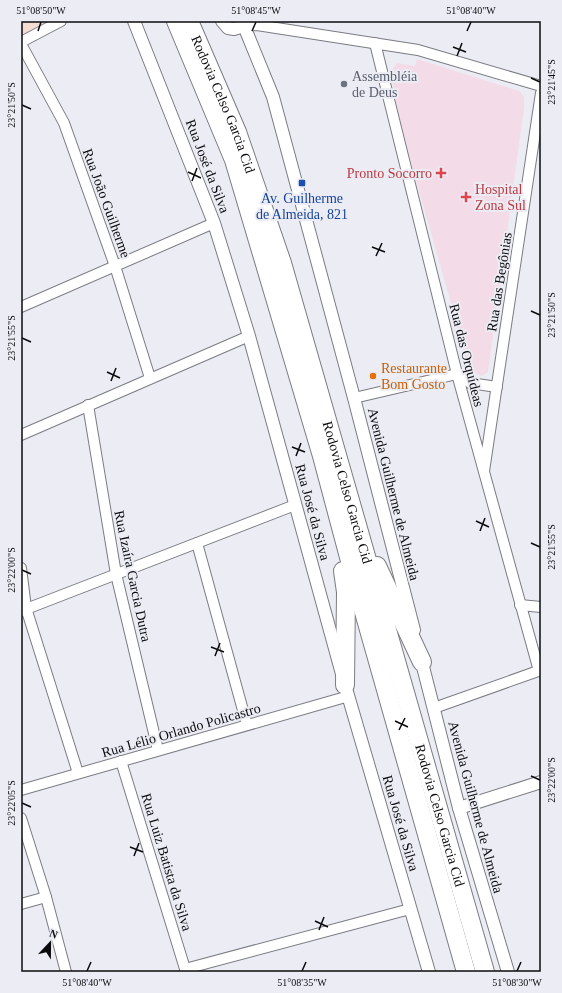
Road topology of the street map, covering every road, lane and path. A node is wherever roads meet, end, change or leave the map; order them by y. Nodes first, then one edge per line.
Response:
1 (61, 21) edge
2 (134, 21) edge
3 (176, 21) edge
4 (189, 21) edge
5 (196, 21) edge
6 (222, 21) edge
7 (243, 23) edge
8 (21, 43) edge
9 (375, 43) junction
10 (541, 86) edge
11 (541, 93) edge
12 (237, 132) junction
13 (214, 223) junction
14 (115, 266) junction
15 (21, 307) edge
16 (249, 336) junction
17 (457, 374) junction
18 (150, 378) junction
19 (497, 386) junction
20 (354, 398) junction
21 (88, 405) junction
22 (21, 435) edge
23 (322, 456) junction
24 (342, 472) junction
25 (483, 474) junction
26 (295, 505) junction
27 (197, 543) junction
28 (21, 568) edge
29 (116, 574) junction
30 (520, 605) junction
31 (541, 607) edge
32 (24, 610) edge
33 (422, 662) junction
34 (540, 671) edge
35 (347, 691) junction
36 (434, 708) junction
37 (247, 725) junction
38 (158, 750) junction
39 (121, 761) junction
40 (78, 773) junction
41 (541, 782) edge
42 (21, 790) edge
43 (459, 808) junction
44 (21, 818) edge
45 (46, 898) junction
46 (21, 904) edge
47 (410, 909) junction
48 (186, 971) edge
49 (66, 972) edge
50 (429, 972) edge
51 (466, 972) edge
52 (485, 972) edge
53 (508, 972) edge

1 - 8 street
2 - 13 street, Rua José da Silva
3 - 23 highway, Rodovia Celso Garcia Cid
4 - 12 highway, Rodovia Celso Garcia Cid
5 - 12 highway
6 - 7 street
7 - 9 street
7 - 20 street, Avenida Guilherme de Almeida
8 - 14 street, Rua João Guilherme
9 - 10 street
9 - 17 street, Rua das Orquídeas
11 - 19 street, Rua das Begônias
12 - 24 highway, Rodovia Celso Garcia Cid
13 - 14 street
13 - 16 street, Rua José da Silva
14 - 15 street
14 - 18 street, Rua João Guilherme
16 - 18 street
16 - 26 street, Rua José da Silva
17 - 19 street
17 - 20 street
17 - 25 street, Rua das Orquídeas
18 - 21 street
19 - 25 street, Rua das Begônias
20 - 33 street, Avenida Guilherme de Almeida
21 - 22 street
21 - 29 street, Rua Izaíra Garcia Dutra
23 - 35 highway
23 - 51 highway, Rodovia Celso Garcia Cid
24 - 33 highway
24 - 52 highway, Rodovia Celso Garcia Cid
25 - 30 street, Rua das Orquídeas
26 - 27 street
26 - 35 street, Rua José da Silva
27 - 29 street
27 - 37 street
28 - 32 street
29 - 32 street
29 - 38 street, Rua Izaíra Garcia Dutra
30 - 31 street
30 - 34 street, Rua das Orquídeas
32 - 40 street
33 - 36 street, Avenida Guilherme de Almeida
34 - 36 street
35 - 37 street, Rua Lélio Orlando Policastro
35 - 47 street, Rua José da Silva
36 - 43 street, Avenida Guilherme de Almeida
37 - 38 street, Rua Lélio Orlando Policastro
38 - 39 street, Rua Lélio Orlando Policastro
39 - 40 street, Rua Lélio Orlando Policastro
39 - 48 street, Rua Luiz Batista da Silva
40 - 42 street, Rua Lélio Orlando Policastro
41 - 43 street
43 - 53 street, Avenida Guilherme de Almeida
44 - 45 street
45 - 46 street
45 - 49 street
47 - 48 street
47 - 50 street, Rua José da Silva

